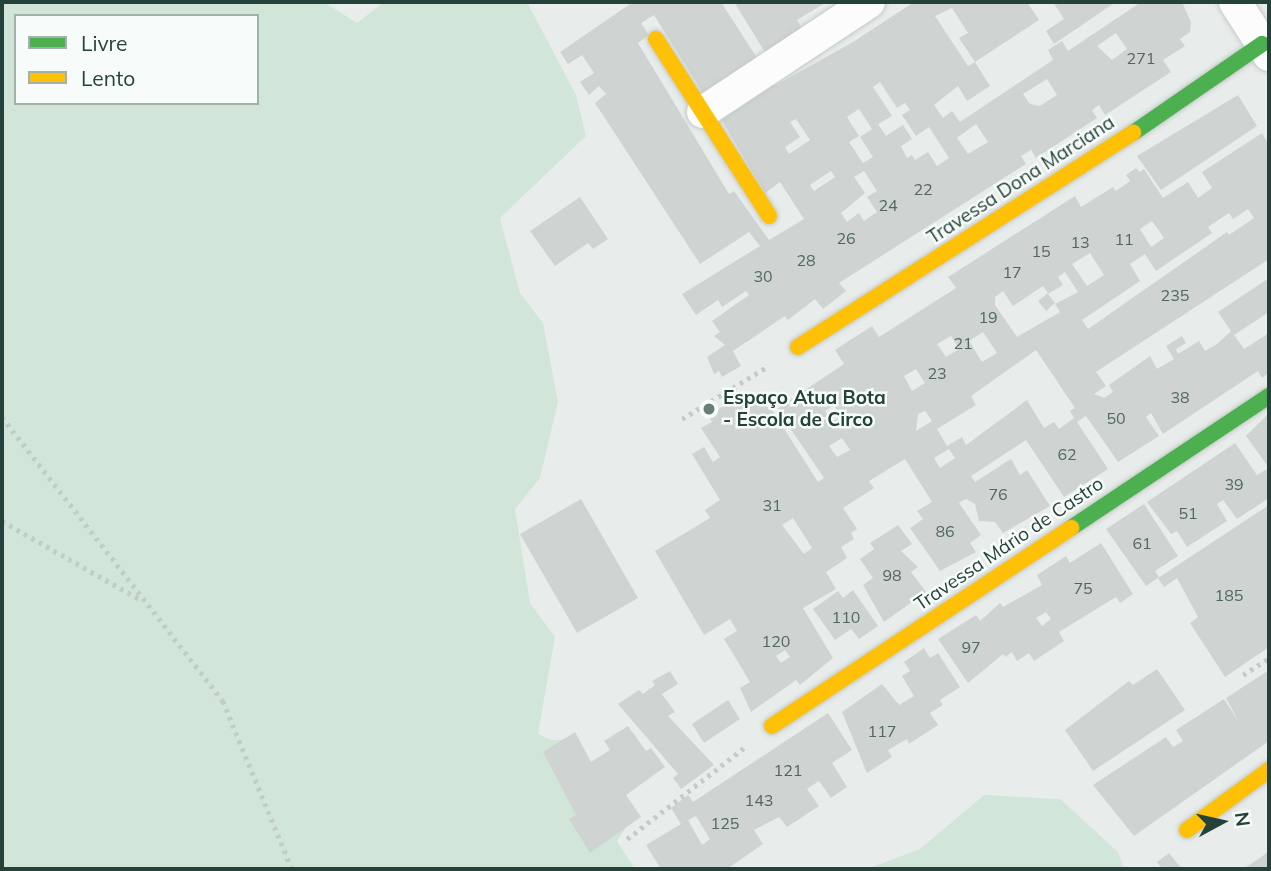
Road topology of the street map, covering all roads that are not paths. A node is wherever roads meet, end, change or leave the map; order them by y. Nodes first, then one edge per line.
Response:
1 (869, 2) edge
2 (1235, 2) edge
3 (656, 39) dead end
4 (1266, 50) edge
5 (703, 112) junction
6 (769, 216) dead end
7 (798, 347) road end
8 (1269, 396) edge
9 (772, 726) road end
10 (1269, 770) edge
11 (1187, 830) dead end

1 - 5 street
2 - 4 street
3 - 5 street
4 - 7 street, Travessa Dona Marciana
5 - 6 street
8 - 9 street, Travessa Mário de Castro
10 - 11 street

